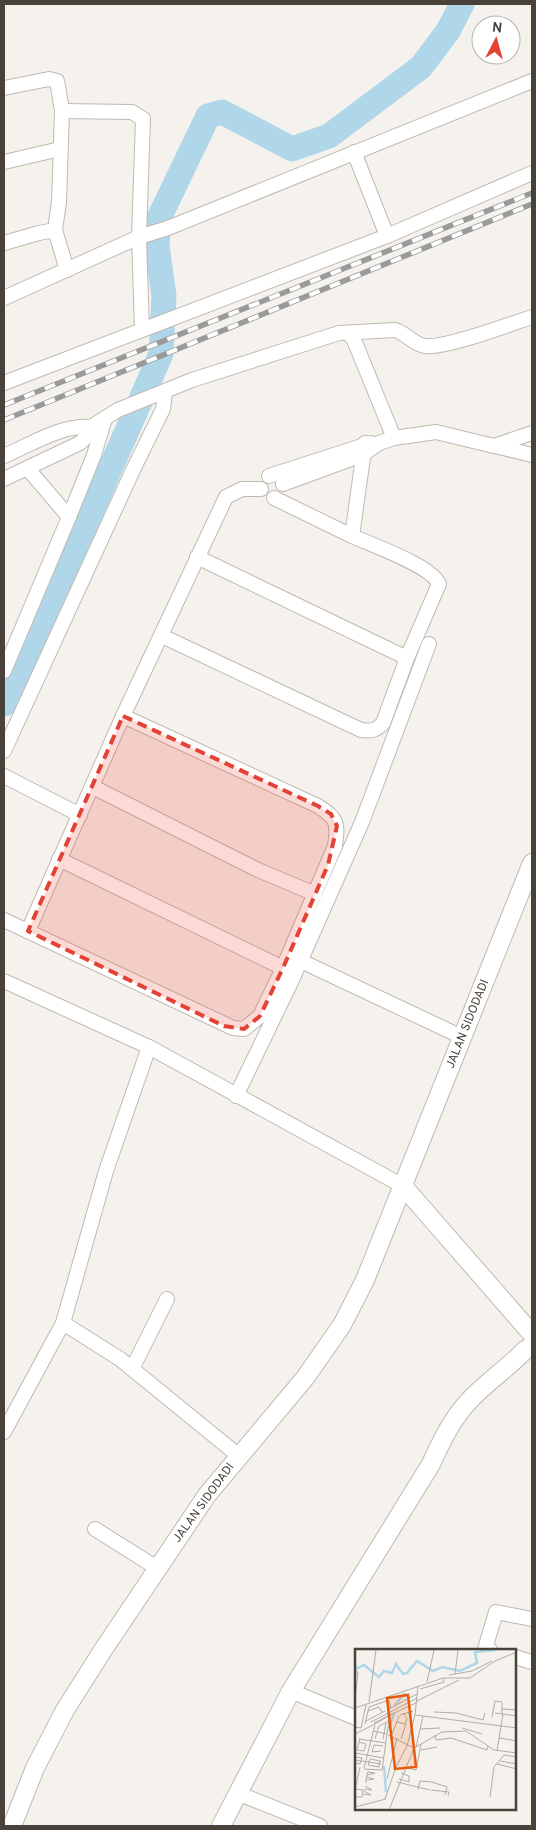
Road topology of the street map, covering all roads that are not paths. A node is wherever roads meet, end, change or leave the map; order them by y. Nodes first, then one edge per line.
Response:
1 (532, 81) edge
2 (4, 88) edge
3 (62, 111) junction
4 (60, 149) junction
5 (354, 152) junction
6 (4, 162) edge
7 (532, 173) edge
8 (55, 230) junction
9 (387, 236) junction
10 (140, 237) junction
11 (4, 243) edge
12 (67, 270) junction
13 (4, 298) edge
14 (532, 317) edge
15 (142, 330) junction
16 (348, 333) junction
17 (5, 379) edge
18 (165, 392) junction
19 (105, 418) junction
20 (91, 427) junction
21 (532, 433) edge
22 (394, 438) junction
23 (36, 442) junction
24 (494, 446) junction
25 (369, 447) junction
26 (532, 455) edge
27 (4, 456) edge
28 (46, 460) junction
29 (28, 468) junction
30 (270, 476) junction
31 (4, 479) edge
32 (283, 484) junction
33 (261, 489) junction
34 (274, 498) junction
35 (69, 517) junction
36 (352, 536) junction
37 (197, 557) junction
38 (162, 636) junction
39 (430, 644) dead end
40 (407, 658) junction
41 (4, 671) edge
42 (124, 716) junction
43 (4, 751) edge
44 (4, 776) edge
45 (93, 787) junction
46 (80, 814) junction
47 (59, 859) junction
48 (532, 863) edge
49 (315, 894) junction
50 (4, 920) edge
51 (28, 931) junction
52 (301, 960) junction
53 (283, 968) junction
54 (4, 981) edge
55 (462, 1038) junction
56 (149, 1047) junction
57 (236, 1096) junction
58 (403, 1186) junction
59 (166, 1299) dead end
60 (63, 1323) junction
61 (532, 1334) edge
62 (532, 1346) edge
63 (132, 1369) junction
64 (4, 1432) edge
65 (239, 1456) junction
66 (95, 1529) dead end
67 (157, 1568) junction
68 (532, 1619) edge
69 (486, 1649) edge
70 (516, 1657) edge
71 (532, 1662) edge
72 (291, 1691) junction
73 (355, 1718) edge
74 (237, 1793) junction
75 (12, 1826) edge
76 (221, 1826) edge
77 (320, 1826) edge

1 - 5 street
2 - 3 street
3 - 4 street
3 - 10 street
4 - 6 street
4 - 8 street
5 - 9 street
5 - 10 street
7 - 9 street
8 - 11 street
8 - 12 street
9 - 15 street
10 - 12 street
10 - 15 street
12 - 13 street
14 - 16 street
15 - 17 street
16 - 18 street
16 - 22 street
18 - 19 street
18 - 43 street
19 - 20 street
19 - 35 street
20 - 23 street
20 - 28 street
21 - 24 street
22 - 24 street
22 - 25 street
23 - 27 street
23 - 28 street
24 - 26 street
25 - 30 street
25 - 32 street
25 - 36 street
28 - 29 street
29 - 31 street
29 - 35 street
30 - 32 street
30 - 33 street
32 - 34 street
33 - 34 street
33 - 37 street
34 - 36 street
35 - 41 street
36 - 40 street
37 - 38 street
37 - 40 street
38 - 40 street
38 - 42 street
39 - 52 street
42 - 45 street
42 - 49 street
44 - 46 street
45 - 46 street
45 - 49 street
46 - 47 street
47 - 51 street
47 - 53 street
48 - 55 street, JALAN SIDODADI
49 - 53 street
50 - 51 street
51 - 53 street
52 - 55 street
52 - 57 street
54 - 56 street
55 - 58 street, JALAN SIDODADI
56 - 57 street
56 - 60 street
57 - 58 street
58 - 61 street
58 - 65 street, JALAN SIDODADI
59 - 63 street
60 - 63 street
60 - 64 street
62 - 72 street
63 - 65 street
65 - 67 street, JALAN SIDODADI
66 - 67 street
67 - 75 street, JALAN SIDODADI
68 - 69 street
70 - 71 street
72 - 73 street
72 - 74 street
74 - 76 street
74 - 77 street

